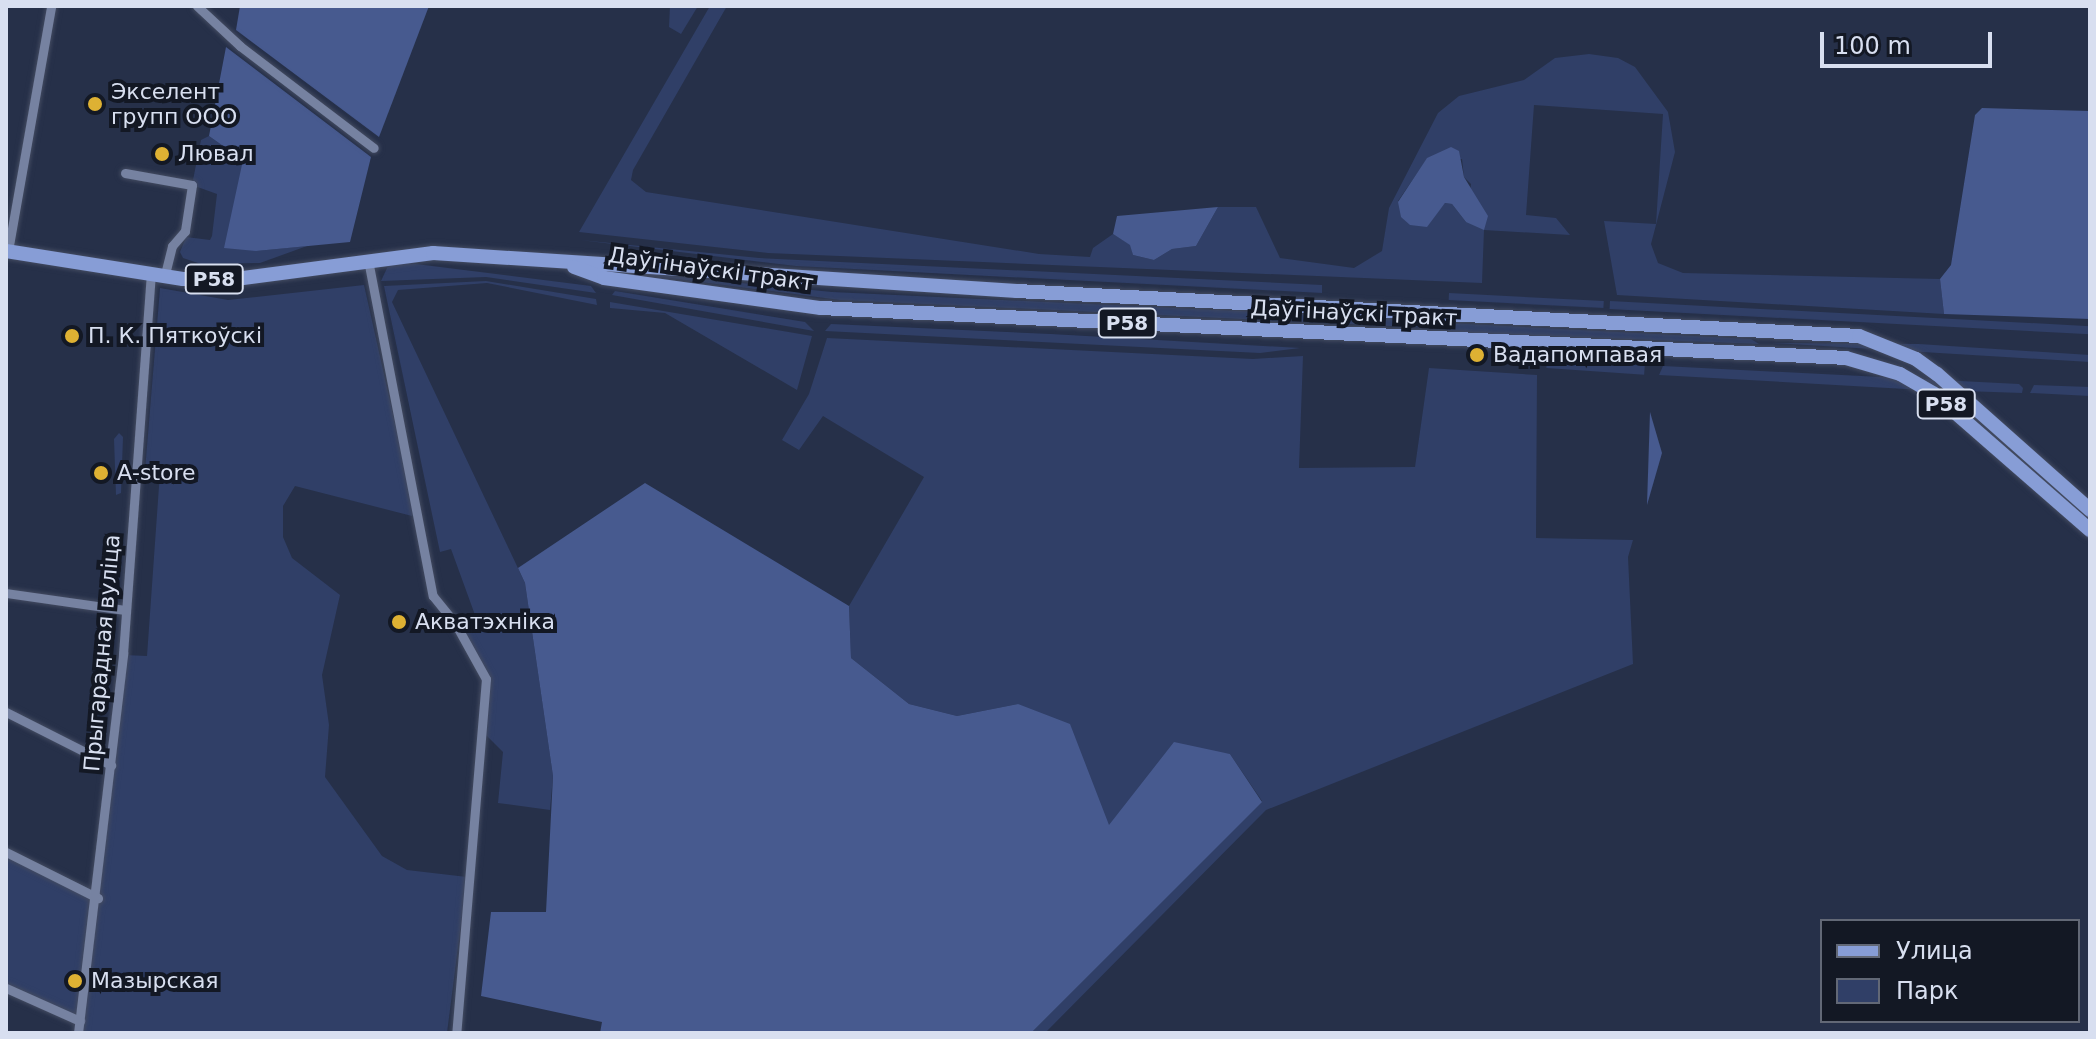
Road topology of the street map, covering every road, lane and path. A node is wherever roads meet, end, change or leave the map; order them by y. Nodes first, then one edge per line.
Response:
1 (51, 6) edge
2 (197, 6) edge
3 (374, 148) dead end
4 (125, 173) dead end
5 (7, 251) edge
6 (368, 260) junction
7 (563, 263) junction
8 (158, 276) junction
9 (1766, 329) junction
10 (1766, 353) junction
11 (2090, 510) edge
12 (2090, 530) edge
13 (6, 593) edge
14 (126, 610) junction
15 (6, 712) edge
16 (111, 765) junction
17 (6, 852) edge
18 (98, 898) junction
19 (6, 988) edge
20 (80, 1021) junction
21 (78, 1033) edge
22 (456, 1033) edge

1 - 5 street
2 - 3 street
4 - 8 street, Прыгарадная вуліца
5 - 8 main road, Даўгінаўскі тракт / Р58
6 - 7 main road, Даўгінаўскі тракт / Р58
6 - 8 main road, Даўгінаўскі тракт / Р58
6 - 22 street
7 - 9 main road, Даўгінаўскі тракт / Р58
7 - 10 main road, Даўгінаўскі тракт / Р58
8 - 14 street, Прыгарадная вуліца
9 - 10 main road
9 - 11 main road, Даўгінаўскі тракт / Р58
10 - 12 main road, Даўгінаўскі тракт / Р58
13 - 14 street
14 - 16 street, Прыгарадная вуліца
15 - 16 street
16 - 18 street, Прыгарадная вуліца
17 - 18 street
18 - 20 street, Прыгарадная вуліца
19 - 20 street
20 - 21 street, Прыгарадная вуліца

